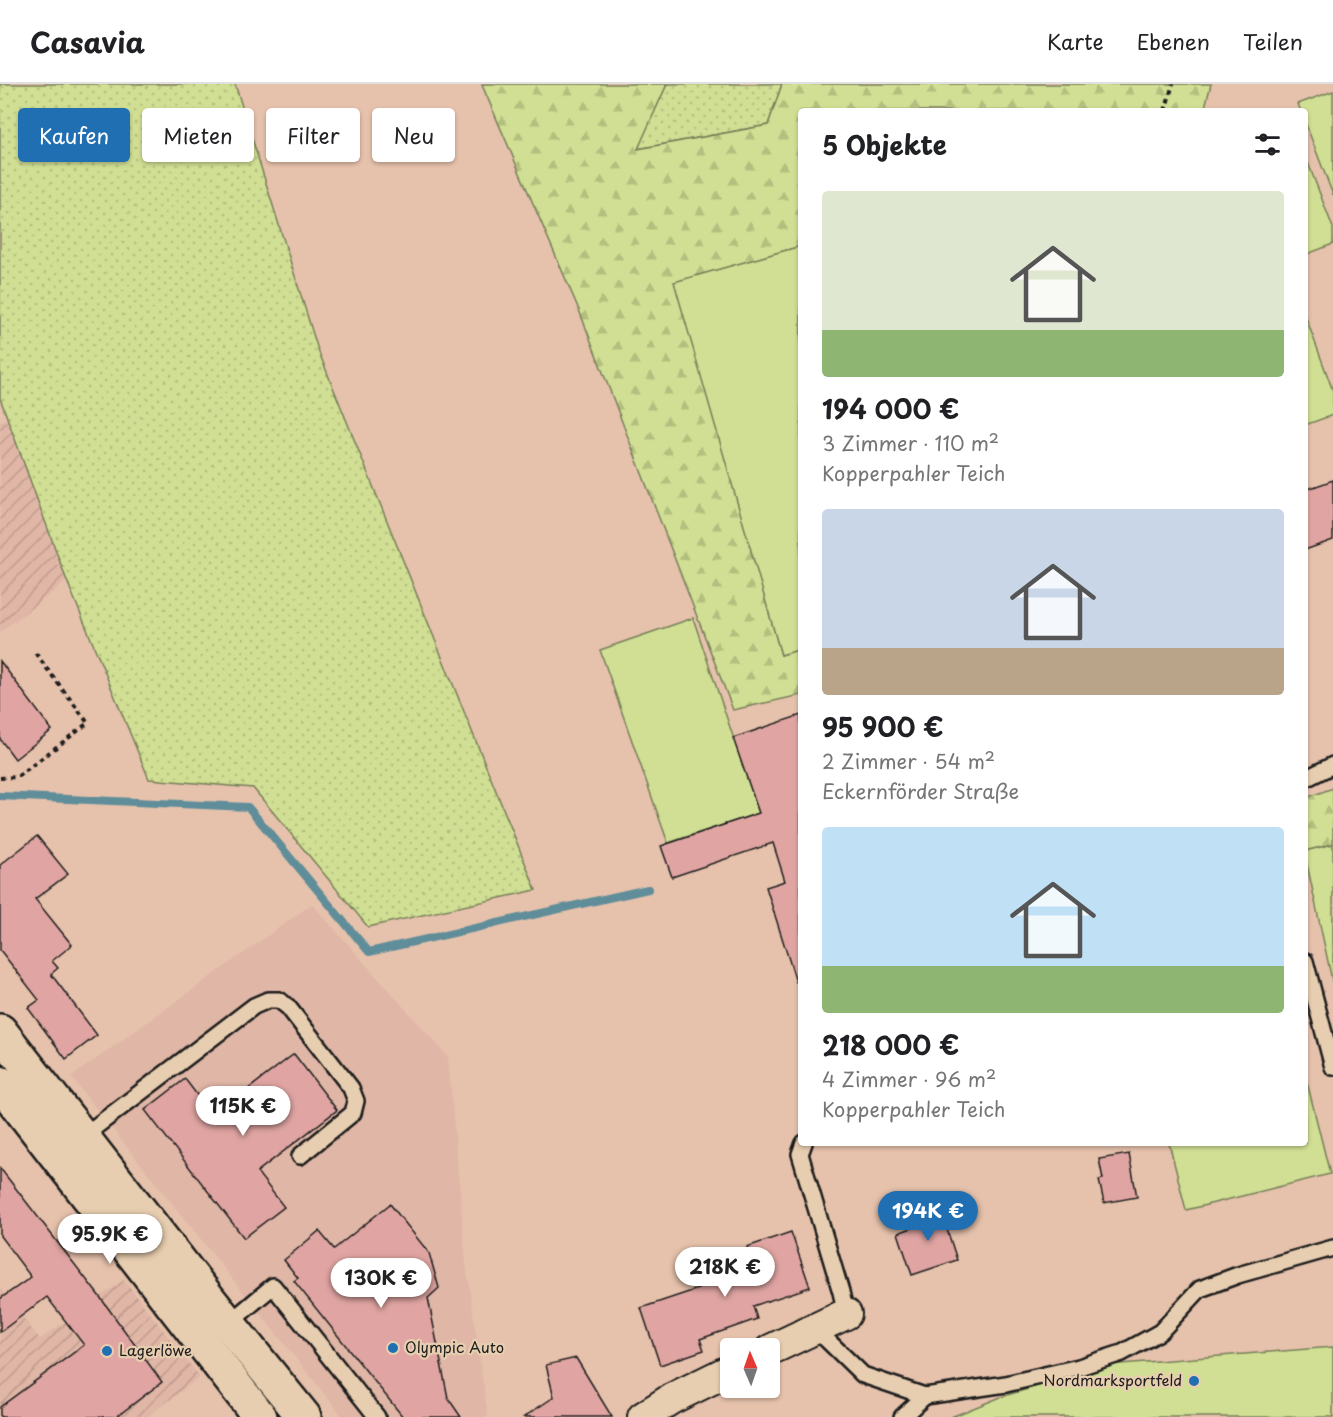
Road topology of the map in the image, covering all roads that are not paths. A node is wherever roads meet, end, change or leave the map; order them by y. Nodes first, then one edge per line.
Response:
1 (1333, 765) edge
2 (1308, 777) edge
3 (1308, 972) edge
4 (0, 1031) edge
5 (1333, 1067) edge
6 (6, 1078) edge
7 (82, 1137) junction
8 (803, 1146) edge
9 (300, 1156) dead end
10 (1333, 1248) edge
11 (846, 1314) joint
12 (228, 1324) junction
13 (812, 1330) junction
14 (780, 1345) edge
15 (720, 1375) edge
16 (925, 1396) junction
17 (260, 1417) edge
18 (304, 1417) edge
19 (377, 1417) edge
20 (643, 1417) edge
21 (902, 1417) edge

1 - 2 lane
3 - 5 lane
4 - 6 main road
6 - 7 main road
6 - 17 main road
7 - 9 lane
7 - 12 main road
8 - 11 lane
10 - 16 lane
11 - 13 street
12 - 18 main road
12 - 19 lane
13 - 14 street
13 - 16 lane
15 - 20 street
16 - 21 lane

